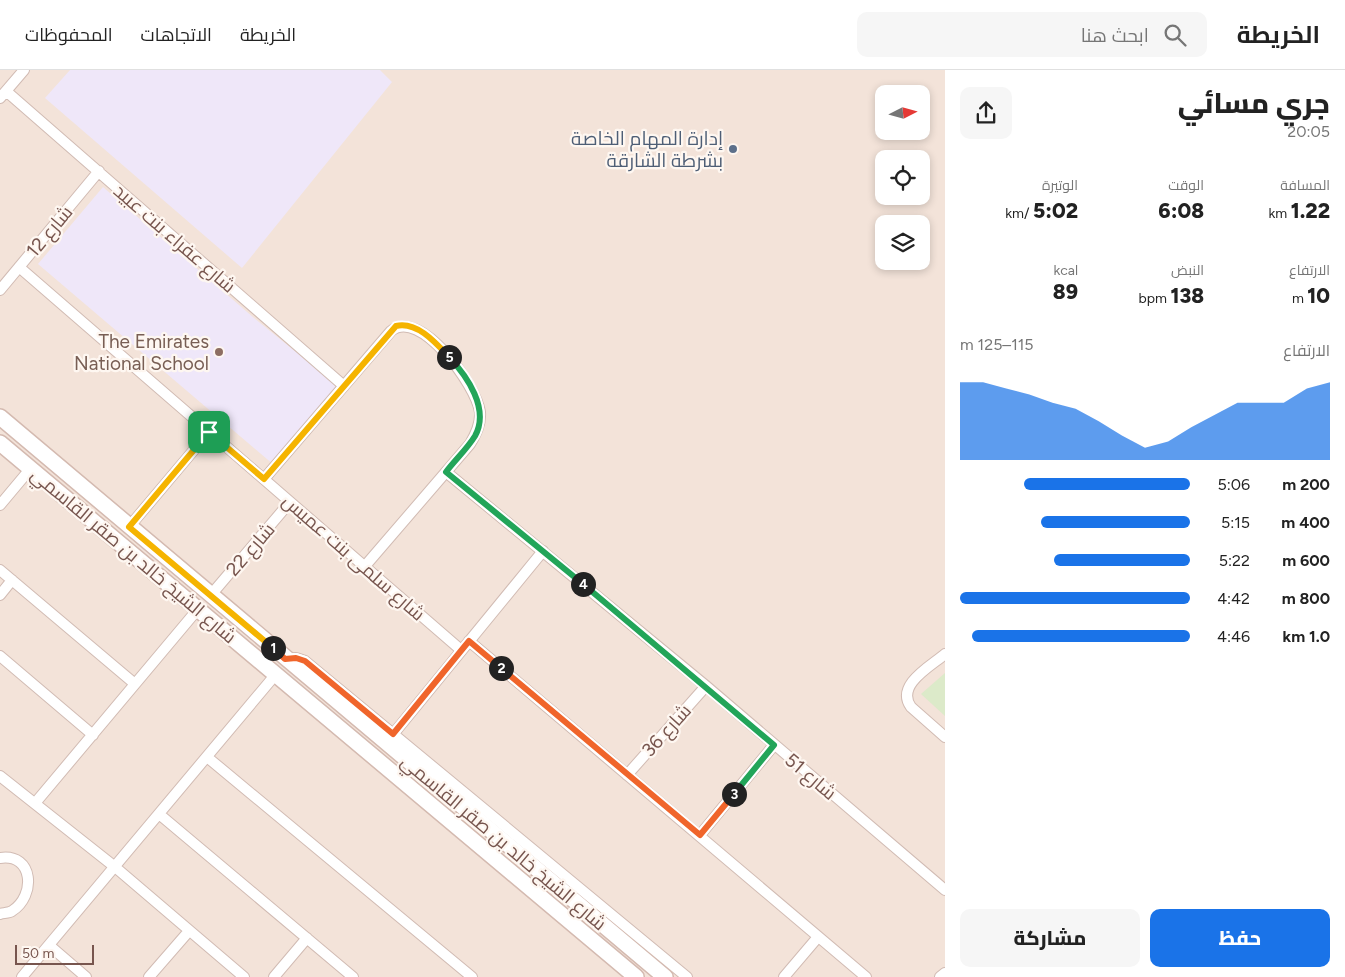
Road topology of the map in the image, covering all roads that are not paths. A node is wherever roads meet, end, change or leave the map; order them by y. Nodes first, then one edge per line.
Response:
1 (24, 70) edge
2 (3, 94) edge
3 (99, 171) junction
4 (19, 267) junction
5 (0, 290) edge
6 (344, 386) junction
7 (0, 417) edge
8 (209, 432) junction
9 (0, 443) edge
10 (30, 468) junction
11 (446, 472) junction
12 (264, 479) junction
13 (290, 502) junction
14 (0, 505) edge
15 (129, 527) junction
16 (543, 551) junction
17 (364, 566) junction
18 (0, 570) edge
19 (12, 580) junction
20 (0, 595) edge
21 (210, 596) junction
22 (198, 609) junction
23 (469, 641) junction
24 (461, 650) junction
25 (945, 654) edge
26 (0, 656) edge
27 (276, 674) junction
28 (135, 684) junction
29 (706, 686) junction
30 (93, 734) junction
31 (945, 737) edge
32 (389, 738) junction
33 (774, 745) junction
34 (207, 757) junction
35 (626, 775) junction
36 (0, 776) edge
37 (36, 802) junction
38 (160, 814) junction
39 (700, 835) junction
40 (0, 858) edge
41 (114, 867) junction
42 (945, 890) edge
43 (0, 914) edge
44 (189, 931) junction
45 (818, 937) junction
46 (308, 938) junction
47 (50, 946) junction
48 (667, 972) edge
49 (945, 973) edge
50 (236, 975) edge
51 (22, 977) edge
52 (86, 977) edge
53 (149, 977) edge
54 (274, 977) edge
55 (354, 977) edge
56 (472, 977) edge
57 (636, 977) edge
58 (687, 977) edge
59 (784, 977) edge
60 (866, 977) edge
61 (940, 977) edge

1 - 2 street
2 - 3 street, شارع عفراء بنت عبيد
3 - 4 street, شارع 12
3 - 6 street, شارع عفراء بنت عبيد
4 - 5 street, شارع 12
4 - 8 street, شارع سلمى بنت عميس
6 - 11 street
6 - 12 street
7 - 15 main road, شارع الشيخ خالد بن صقر القاسمي
8 - 12 street, شارع سلمى بنت عميس
8 - 15 street
9 - 10 main road, شارع الشيخ خالد بن صقر القاسمي
10 - 14 street
10 - 22 main road, شارع الشيخ خالد بن صقر القاسمي
11 - 16 street, شارع 51
11 - 17 street
12 - 13 street, شارع سلمى بنت عميس
13 - 17 street, شارع سلمى بنت عميس
13 - 21 street, شارع 22
15 - 21 main road, شارع الشيخ خالد بن صقر القاسمي
16 - 23 street
16 - 29 street, شارع 51
17 - 24 street, شارع سلمى بنت عميس
18 - 19 street
19 - 20 street
19 - 28 street
21 - 32 main road, شارع الشيخ خالد بن صقر القاسمي
22 - 27 main road, شارع الشيخ خالد بن صقر القاسمي
22 - 28 street
23 - 24 street
23 - 35 street
24 - 32 street
25 - 31 street
26 - 30 street
27 - 34 street
27 - 57 main road, شارع الشيخ خالد بن صقر القاسمي
28 - 30 street
29 - 33 street, شارع 51
29 - 35 street, شارع 36
30 - 37 street
32 - 48 main road, شارع الشيخ خالد بن صقر القاسمي
33 - 39 street
33 - 42 street, شارع 51
34 - 38 street
34 - 56 street
35 - 39 street
36 - 37 street
37 - 41 street
38 - 41 street
38 - 46 street
39 - 45 street
40 - 43 street
41 - 44 street
41 - 47 street
44 - 50 street
44 - 53 street
45 - 59 street
45 - 60 street
46 - 54 street
46 - 55 street
47 - 51 street
47 - 52 street
48 - 58 street
49 - 61 street

